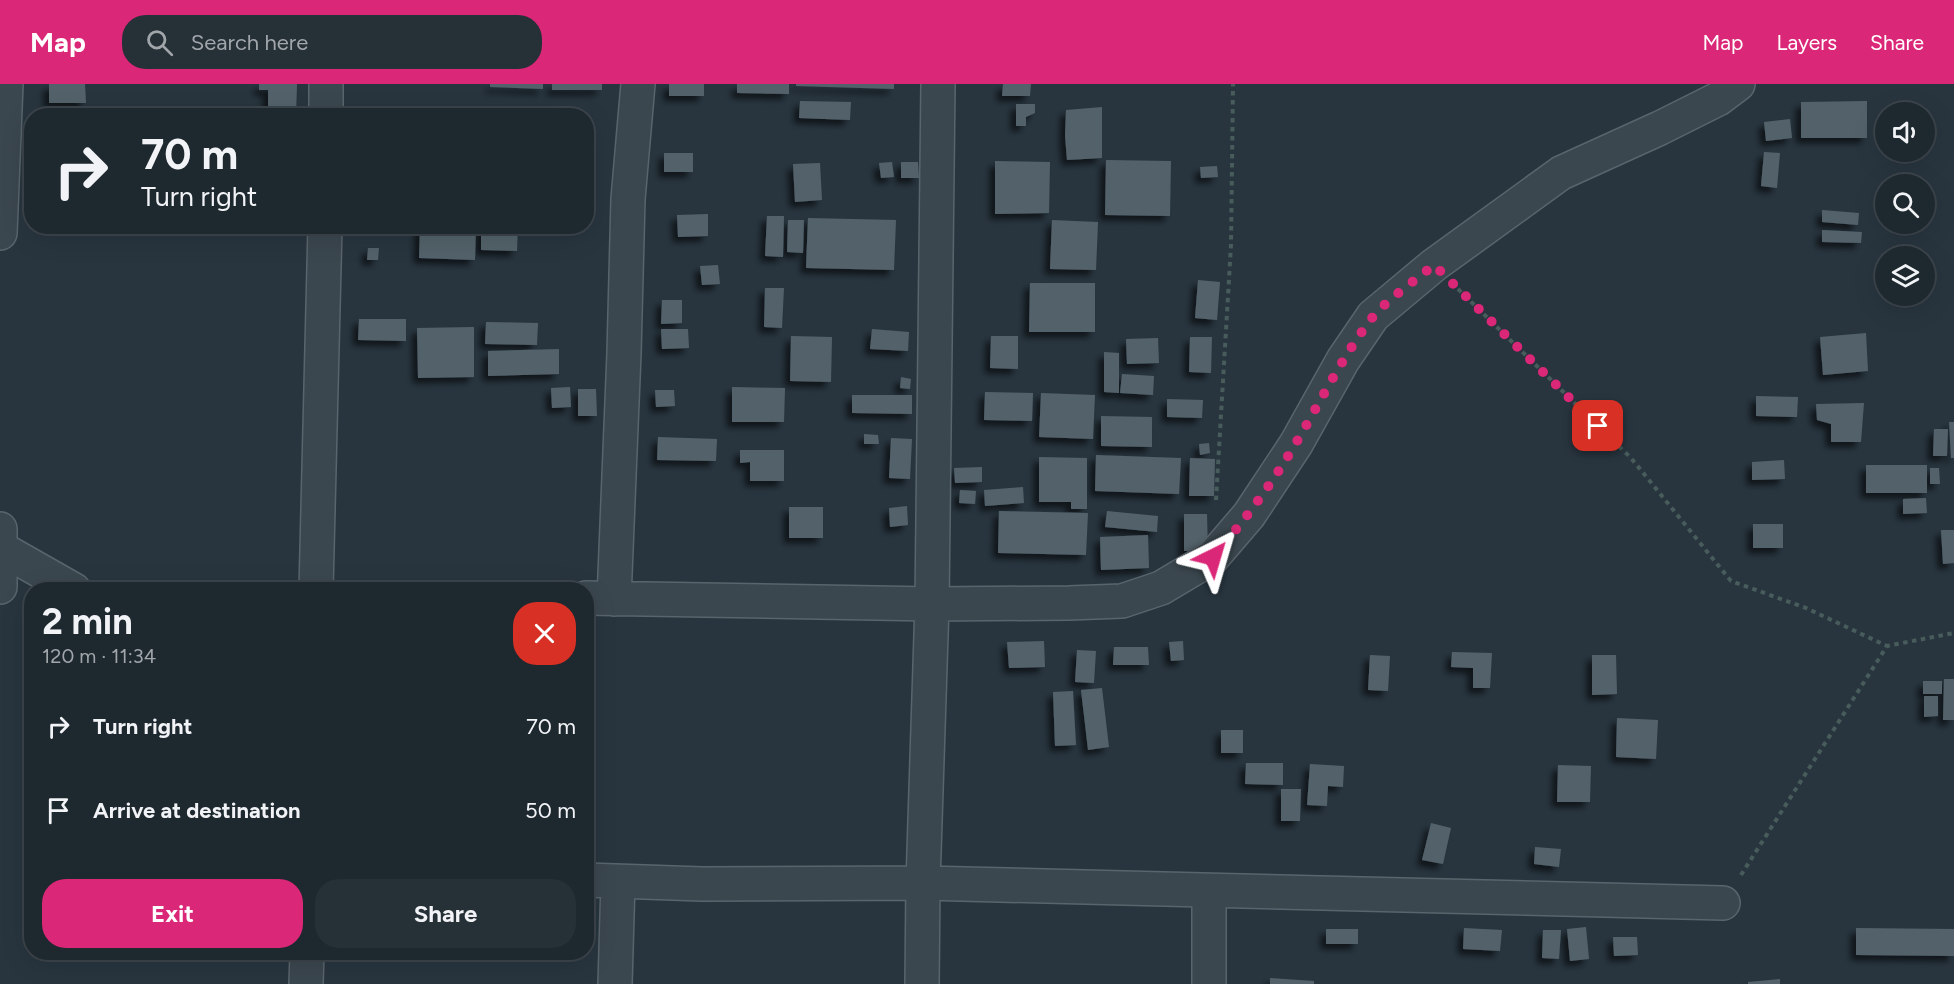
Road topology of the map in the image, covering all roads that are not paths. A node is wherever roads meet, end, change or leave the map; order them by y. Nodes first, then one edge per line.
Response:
1 (6, 84) edge
2 (326, 84) edge
3 (638, 84) edge
4 (938, 84) edge
5 (1738, 84) edge
6 (326, 108) edge
7 (0, 233) edge
8 (325, 234) edge
9 (0, 540) edge
10 (62, 582) edge
11 (316, 582) edge
12 (0, 587) edge
13 (600, 599) edge
14 (932, 604) junction
15 (602, 881) edge
16 (923, 883) junction
17 (1209, 891) junction
18 (1723, 903) road end
19 (307, 960) edge
20 (306, 984) edge
21 (615, 984) edge
22 (922, 984) edge
23 (1209, 984) edge

1 - 7 street
2 - 6 street
3 - 13 street
4 - 14 street
5 - 14 street
8 - 11 street
9 - 10 street
9 - 12 street
13 - 14 street
14 - 16 street
15 - 16 street
15 - 21 street
16 - 17 street
16 - 22 street
17 - 18 street
17 - 23 street
19 - 20 street

